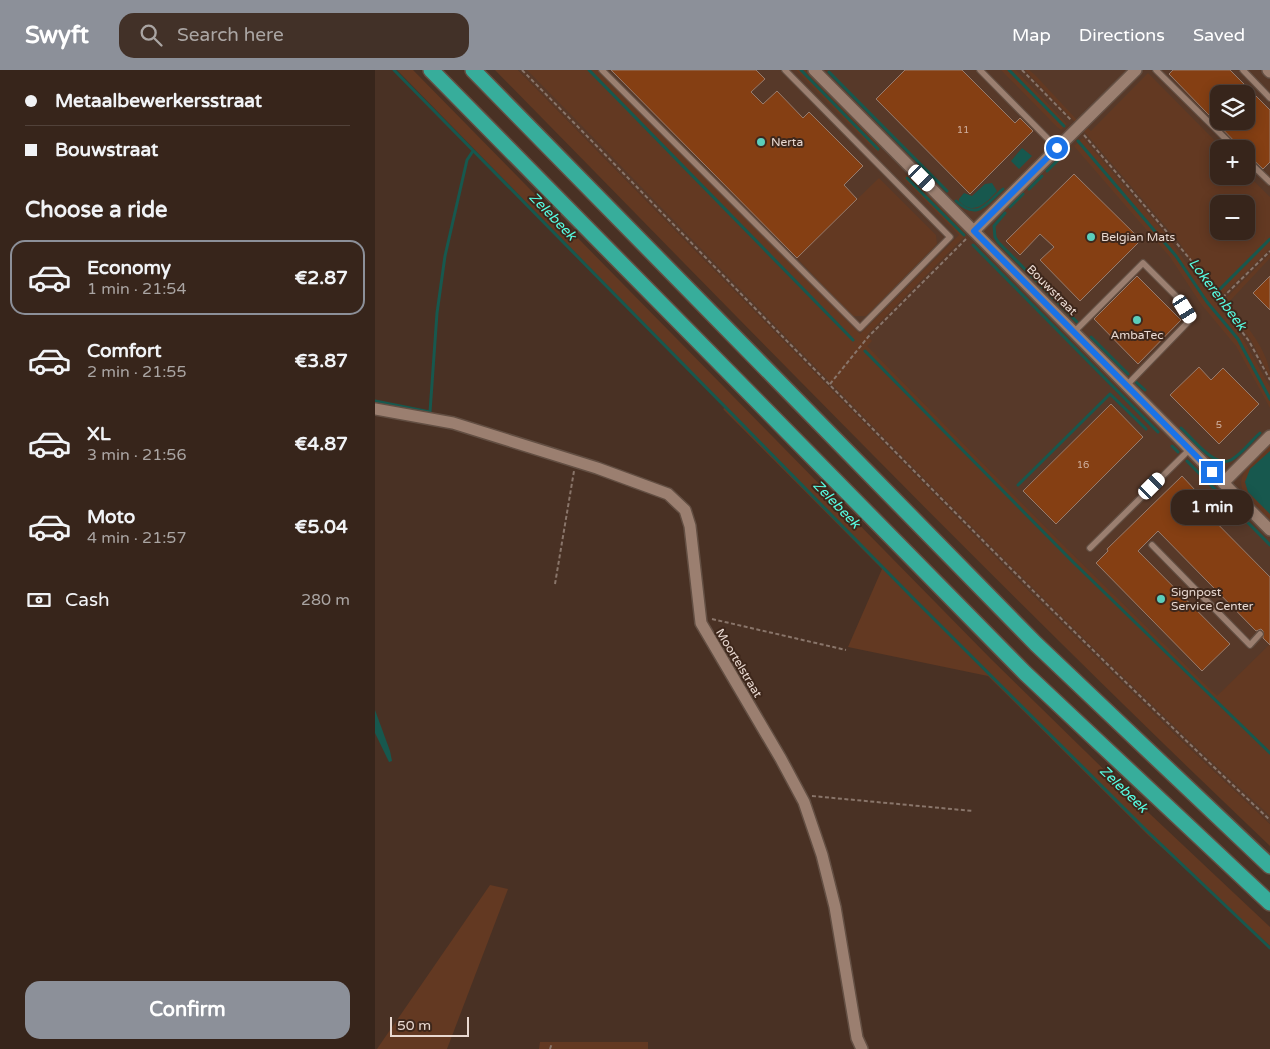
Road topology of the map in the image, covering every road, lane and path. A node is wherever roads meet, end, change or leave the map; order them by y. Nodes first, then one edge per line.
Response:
1 (431, 70) edge
2 (473, 70) edge
3 (522, 70) edge
4 (602, 70) edge
5 (785, 70) edge
6 (980, 70) edge
7 (1022, 70) edge
8 (1136, 70) edge
9 (1156, 70) edge
10 (1243, 70) edge
11 (817, 71) edge
12 (1270, 98) edge
13 (1078, 128) junction
14 (1227, 140) edge
15 (1057, 148) junction
16 (1255, 168) edge
17 (1270, 182) edge
18 (974, 231) junction
19 (1270, 251) edge
20 (1218, 302) junction
21 (1074, 332) junction
22 (1270, 380) edge
23 (829, 384) junction
24 (1127, 385) junction
25 (375, 409) edge
26 (1270, 436) edge
27 (1190, 448) junction
28 (576, 461) junction
29 (1223, 483) junction
30 (1270, 530) edge
31 (1152, 545) dead end
32 (1090, 548) dead end
33 (555, 584) dead end
34 (700, 616) junction
35 (1260, 634) dead end
36 (846, 650) dead end
37 (800, 795) junction
38 (973, 811) dead end
39 (1270, 820) edge
40 (1270, 866) edge
41 (1270, 903) edge
42 (552, 1043) dead end
43 (550, 1049) edge
44 (862, 1049) edge

1 - 41 highway
2 - 40 highway
3 - 23 path
4 - 5 lane
6 - 15 lane
7 - 13 path
8 - 13 street
9 - 14 lane
10 - 12 lane
11 - 18 street, Bouwstraat
13 - 15 street
13 - 20 path
15 - 18 street
16 - 17 lane
18 - 21 street, Bouwstraat
18 - 23 path
19 - 20 path
20 - 22 path
21 - 24 street, Bouwstraat
21 - 24 lane
23 - 39 path
24 - 27 street, Bouwstraat
25 - 28 street, Moortelstraat
26 - 29 street
27 - 29 street, Bouwstraat
27 - 32 lane
28 - 33 path
28 - 34 street, Moortelstraat
29 - 30 street, Bouwstraat
31 - 35 lane
34 - 36 path
34 - 37 street, Moortelstraat
37 - 38 path
37 - 44 street, Moortelstraat
42 - 43 path

